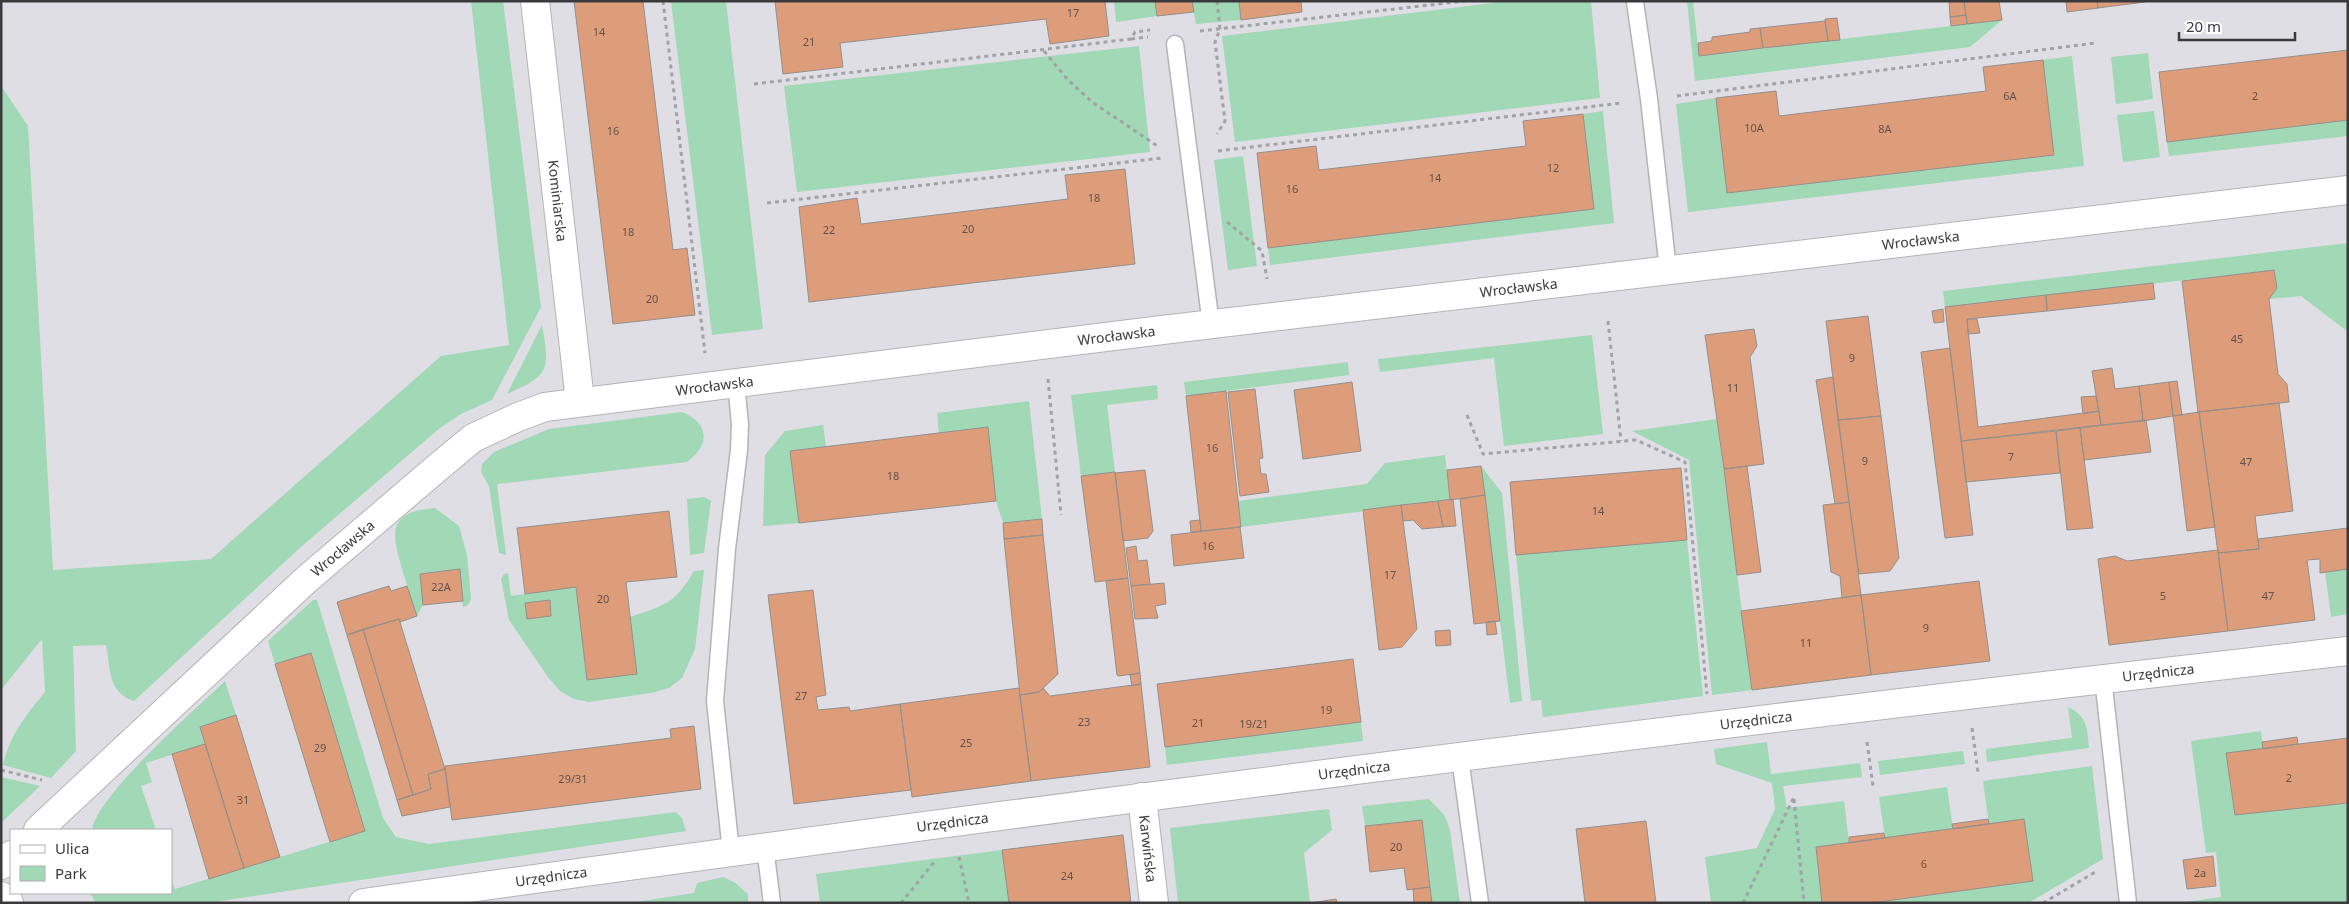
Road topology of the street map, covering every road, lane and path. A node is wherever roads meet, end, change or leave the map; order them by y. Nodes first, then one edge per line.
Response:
1 (535, 1) edge
2 (663, 1) edge
3 (1465, 1) edge
4 (1635, 2) edge
5 (1131, 39) junction
6 (2096, 43) dead end
7 (1175, 44) joint
8 (1044, 50) junction
9 (754, 84) dead end
10 (1648, 99) junction
11 (1182, 156) junction
12 (2348, 190) edge
13 (767, 203) dead end
14 (1226, 221) dead end
15 (1668, 270) junction
16 (1267, 279) dead end
17 (1608, 321) dead end
18 (1211, 325) junction
19 (1044, 345) junction
20 (722, 384) junction
21 (580, 401) junction
22 (1467, 416) dead end
23 (1620, 441) junction
24 (1062, 515) dead end
25 (2348, 651) edge
26 (2103, 678) junction
27 (1707, 696) dead end
28 (1862, 708) junction
29 (1460, 758) junction
30 (1, 770) edge
31 (45, 780) dead end
32 (1873, 786) dead end
33 (1142, 797) junction
34 (39, 829) edge
35 (765, 847) junction
36 (957, 850) dead end
37 (731, 852) junction
38 (10, 856) edge
39 (2123, 856) junction
40 (936, 859) dead end
41 (1, 865) edge
42 (1, 896) edge
43 (9, 903) edge
44 (363, 903) edge
45 (772, 903) edge
46 (901, 903) edge
47 (969, 903) edge
48 (1154, 903) edge
49 (1480, 903) edge
50 (1743, 903) edge
51 (1804, 903) edge
52 (2043, 903) edge
53 (2128, 903) edge

1 - 21 street, Kominiarska
2 - 20 path
3 - 7 path
4 - 10 lane
5 - 5 path
5 - 8 path
6 - 10 path
7 - 11 lane
8 - 9 path
8 - 11 path
10 - 11 path
10 - 15 lane
11 - 13 path
11 - 18 lane
12 - 15 street, Wrocławska
14 - 16 path
15 - 18 street, Wrocławska
17 - 23 path
18 - 19 street, Wrocławska
19 - 20 street, Wrocławska
19 - 24 path
20 - 21 street, Wrocławska
20 - 37 lane
21 - 34 street, Wrocławska
22 - 23 path
23 - 27 path
25 - 26 street, Urzędnicza
26 - 28 street, Urzędnicza
26 - 39 lane
28 - 29 street, Urzędnicza
28 - 32 path
29 - 33 street, Urzędnicza
29 - 49 lane
30 - 31 path
33 - 35 street, Urzędnicza
33 - 48 street, Karwińska
35 - 37 street, Urzędnicza
35 - 45 lane
36 - 47 path
37 - 44 street, Urzędnicza
38 - 41 street
39 - 52 path
39 - 53 lane
40 - 46 path
42 - 43 street
50 - 51 path

